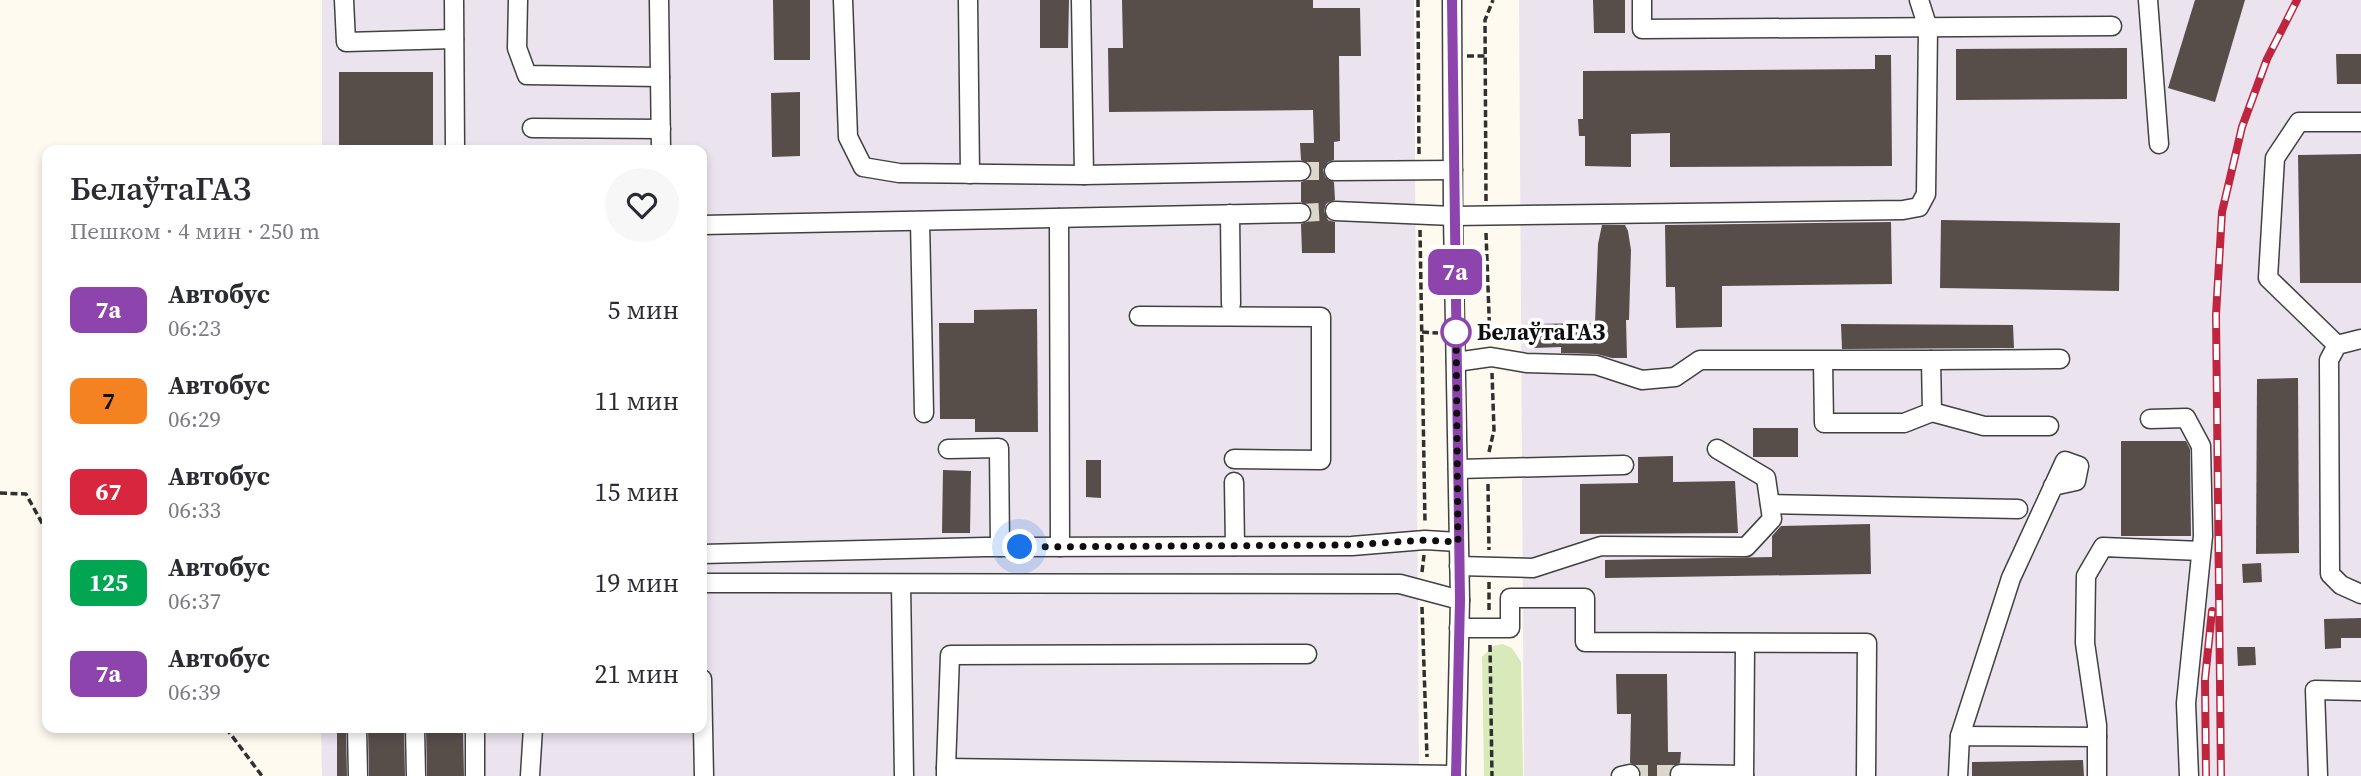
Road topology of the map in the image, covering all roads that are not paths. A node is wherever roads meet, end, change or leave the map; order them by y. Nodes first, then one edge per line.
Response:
1 (344, 0) edge
2 (454, 0) edge
3 (518, 0) edge
4 (659, 0) edge
5 (843, 0) edge
6 (968, 0) edge
7 (1081, 0) edge
8 (1452, 0) edge
9 (1642, 0) edge
10 (1919, 0) edge
11 (2148, 0) edge
12 (2112, 26) dead end
13 (1928, 28) junction
14 (454, 39) junction
15 (660, 77) junction
16 (2361, 122) edge
17 (532, 128) dead end
18 (661, 129) junction
19 (2159, 144) dead end
20 (455, 145) edge
21 (661, 145) edge
22 (1453, 170) junction
23 (1301, 171) tunnel mouth
24 (1334, 171) tunnel mouth
25 (970, 174) junction
26 (1084, 175) junction
27 (1335, 211) tunnel mouth
28 (1301, 213) tunnel mouth
29 (1230, 214) junction
30 (1453, 216) junction
31 (1059, 218) junction
32 (919, 220) junction
33 (707, 225) edge
34 (1231, 304) dead end
35 (1139, 316) dead end
36 (2361, 339) edge
37 (2337, 345) junction
38 (2060, 359) dead end
39 (1823, 360) junction
40 (1931, 360) junction
41 (1456, 362) junction
42 (1932, 412) junction
43 (924, 413) dead end
44 (2150, 419) dead end
45 (2049, 426) dead end
46 (948, 449) dead end
47 (1717, 449) dead end
48 (1234, 459) dead end
49 (1624, 465) dead end
50 (1458, 469) junction
51 (1234, 482) dead end
52 (2053, 486) dead end
53 (1770, 504) junction
54 (2018, 509) dead end
55 (1458, 542) junction
56 (1235, 546) junction
57 (1000, 547) junction
58 (1060, 547) junction
59 (2201, 551) junction
60 (707, 554) edge
61 (1459, 566) junction
62 (707, 583) edge
63 (901, 583) junction
64 (2361, 594) edge
65 (1460, 600) junction
66 (1459, 628) junction
67 (1745, 644) junction
68 (1307, 654) dead end
69 (2361, 691) edge
70 (357, 733) edge
71 (415, 733) edge
72 (475, 733) edge
73 (533, 733) edge
74 (703, 733) edge
75 (1961, 736) junction
76 (2096, 737) junction
77 (946, 772) edge
78 (1680, 774) dead end
79 (1456, 775) edge
80 (1744, 775) edge
81 (358, 776) edge
82 (416, 776) edge
83 (475, 776) edge
84 (530, 776) edge
85 (704, 776) edge
86 (904, 776) edge
87 (1866, 776) edge
88 (1958, 776) edge
89 (2097, 776) edge
90 (2189, 776) edge
91 (2318, 776) edge

1 - 14 street
2 - 14 street
3 - 15 street
4 - 15 street
5 - 25 street
6 - 25 street
7 - 26 street
8 - 22 street
9 - 13 street
10 - 13 street
11 - 19 street
12 - 13 street
13 - 30 street
14 - 20 street
15 - 18 street
16 - 37 street
17 - 18 street
18 - 21 street
22 - 24 street
22 - 30 street
23 - 26 street
25 - 26 street
27 - 30 street
28 - 29 street
29 - 31 street
29 - 34 street
30 - 41 street
31 - 32 street
31 - 58 street
32 - 33 street
32 - 43 street
35 - 48 street
36 - 37 street
37 - 64 street
38 - 40 street
39 - 40 street
39 - 41 street
39 - 42 street
40 - 42 street
41 - 50 street
42 - 45 street
44 - 59 street
46 - 57 street
47 - 53 street
49 - 50 street
50 - 55 street
51 - 56 street
52 - 75 street
53 - 54 street
53 - 61 street
55 - 56 street
55 - 61 street
56 - 58 street
57 - 58 street
57 - 60 street
59 - 76 street
59 - 90 street
61 - 65 street
62 - 63 street
63 - 65 street
63 - 86 street
65 - 66 street
66 - 67 street
66 - 79 street
67 - 80 street
67 - 87 street
68 - 77 street
69 - 91 street
70 - 81 street
71 - 82 street
72 - 83 street
73 - 84 street
74 - 85 street
75 - 76 street
75 - 88 street
76 - 89 street
77 - 79 street
78 - 80 street

